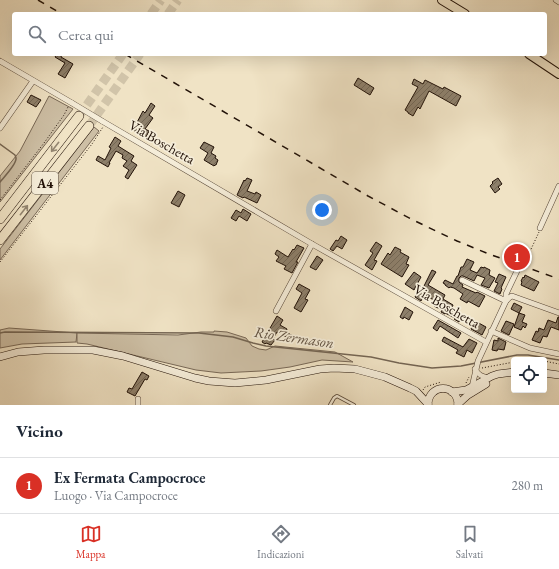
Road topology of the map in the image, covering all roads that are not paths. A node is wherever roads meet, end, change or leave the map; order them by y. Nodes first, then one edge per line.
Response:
1 (442, 0) edge
2 (556, 0) edge
3 (559, 2) edge
4 (462, 12) edge
5 (532, 56) edge
6 (0, 61) edge
7 (559, 74) edge
8 (33, 81) junction
9 (79, 116) tunnel mouth
10 (89, 126) tunnel mouth
11 (0, 128) edge
12 (559, 186) edge
13 (0, 218) edge
14 (540, 228) road end
15 (0, 240) edge
16 (312, 244) junction
17 (516, 271) dead end
18 (462, 280) dead end
19 (508, 299) junction
20 (276, 311) dead end
21 (559, 313) edge
22 (491, 331) junction
23 (486, 342) junction
24 (559, 354) edge
25 (0, 357) edge
26 (475, 368) junction
27 (511, 373) edge
28 (547, 373) edge
29 (511, 374) edge
30 (559, 375) edge
31 (489, 378) junction
32 (480, 382) junction
33 (469, 386) junction
34 (434, 391) junction
35 (452, 392) junction
36 (420, 393) junction
37 (464, 398) junction
38 (138, 399) dead end
39 (428, 404) edge
40 (458, 404) edge
41 (138, 405) edge
42 (330, 405) edge
43 (354, 405) edge

1 - 4 main road
2 - 3 street
5 - 7 main road
6 - 8 street, Via Boschetta
8 - 11 street
8 - 16 street, Via Boschetta, bridge
9 -> 13 highway, A4
15 -> 10 highway, A4
12 - 14 street
16 - 20 street
16 - 23 street, Via Boschetta
17 - 19 street
18 - 19 street
19 - 21 street
19 - 22 street
22 - 23 street
22 - 24 street
23 - 26 street
25 - 36 main road
26 - 31 street
26 - 32 street
26 - 33 street
27 - 31 main road
28 - 30 main road
29 - 37 main road
31 - 32 main road
32 - 33 main road
32 - 37 street
33 - 35 main road
34 - 35 main road
34 - 36 main road
34 - 39 main road
35 - 40 main road
36 - 39 main road
37 - 40 main road
38 - 41 street
42 - 43 lane

